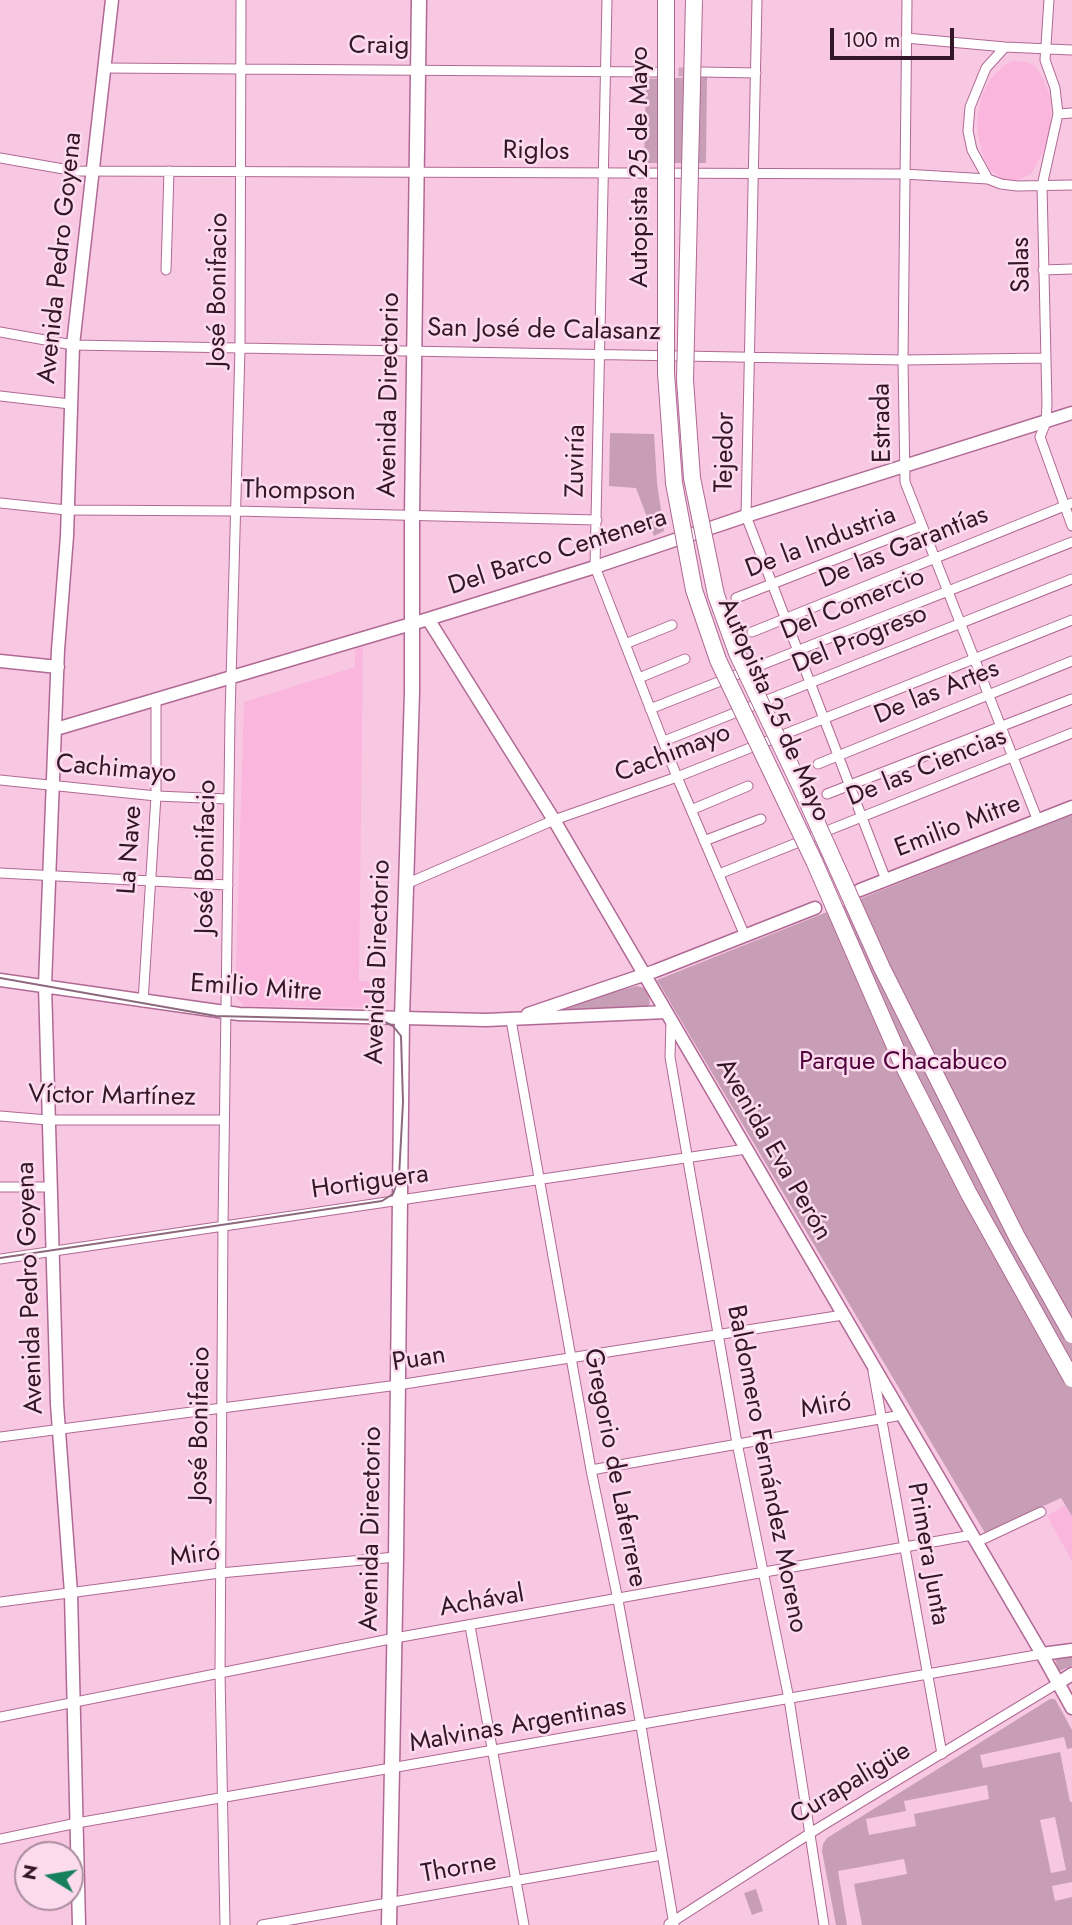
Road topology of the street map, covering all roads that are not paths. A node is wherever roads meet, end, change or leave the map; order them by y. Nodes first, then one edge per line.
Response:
1 (112, 0) edge
2 (242, 0) edge
3 (419, 0) edge
4 (607, 0) edge
5 (664, 0) edge
6 (694, 0) edge
7 (757, 0) edge
8 (907, 0) edge
9 (1049, 0) edge
10 (906, 38) junction
11 (1005, 47) junction
12 (1046, 49) junction
13 (1072, 50) edge
14 (104, 68) junction
15 (241, 68) junction
16 (418, 68) junction
17 (606, 71) junction
18 (655, 72) tunnel mouth
19 (702, 72) tunnel mouth
20 (756, 73) junction
21 (1072, 113) edge
22 (1058, 114) junction
23 (0, 159) edge
24 (242, 170) junction
25 (92, 171) junction
26 (169, 171) junction
27 (418, 172) junction
28 (752, 174) junction
29 (904, 174) junction
30 (604, 175) junction
31 (988, 179) junction
32 (1072, 185) edge
33 (1042, 186) junction
34 (1072, 269) edge
35 (166, 270) dead end
36 (1043, 270) junction
37 (0, 332) edge
38 (73, 345) junction
39 (240, 348) junction
40 (415, 349) junction
41 (600, 354) junction
42 (749, 356) junction
43 (1046, 358) junction
44 (903, 360) junction
45 (0, 396) edge
46 (70, 404) junction
47 (1072, 413) edge
48 (1046, 422) junction
49 (904, 467) junction
50 (0, 503) edge
51 (1068, 505) edge
52 (236, 511) junction
53 (412, 515) junction
54 (67, 516) junction
55 (746, 516) junction
56 (597, 520) junction
57 (921, 526) junction
58 (1072, 526) edge
59 (1072, 542) edge
60 (934, 559) junction
61 (595, 567) junction
62 (1072, 579) edge
63 (771, 584) junction
64 (946, 590) junction
65 (736, 598) dead end
66 (428, 619) junction
67 (784, 619) junction
68 (1072, 620) edge
69 (959, 622) junction
70 (411, 624) junction
71 (672, 625) dead end
72 (752, 632) dead end
73 (625, 644) junction
74 (797, 651) junction
75 (685, 659) dead end
76 (974, 659) junction
77 (0, 660) edge
78 (1072, 661) edge
79 (58, 667) junction
80 (231, 678) junction
81 (639, 678) junction
82 (809, 682) junction
83 (988, 695) junction
84 (1072, 699) edge
85 (156, 701) junction
86 (650, 709) junction
87 (823, 719) junction
88 (1000, 726) junction
89 (57, 729) junction
90 (1072, 733) edge
91 (663, 741) junction
92 (838, 756) junction
93 (1012, 756) junction
94 (818, 764) dead end
95 (677, 776) junction
96 (0, 780) edge
97 (849, 785) junction
98 (55, 786) junction
99 (748, 786) dead end
100 (827, 794) dead end
101 (156, 796) junction
102 (228, 799) junction
103 (1072, 807) edge
104 (691, 810) junction
105 (862, 818) junction
106 (761, 819) dead end
107 (554, 820) junction
108 (1038, 821) junction
109 (704, 841) junction
110 (0, 873) edge
111 (719, 874) junction
112 (50, 876) junction
113 (150, 879) junction
114 (886, 880) junction
115 (406, 884) junction
116 (228, 885) junction
117 (860, 890) dead end
118 (815, 908) dead end
119 (745, 936) junction
120 (644, 976) junction
121 (0, 980) edge
122 (45, 986) junction
123 (144, 1002) junction
124 (226, 1013) junction
125 (668, 1017) junction
126 (402, 1018) junction
127 (511, 1020) junction
128 (0, 1116) edge
129 (48, 1120) junction
130 (224, 1120) junction
131 (746, 1149) junction
132 (687, 1158) junction
133 (538, 1180) junction
134 (0, 1187) edge
135 (49, 1187) junction
136 (399, 1200) junction
137 (223, 1225) junction
138 (51, 1252) junction
139 (0, 1259) edge
140 (843, 1315) junction
141 (718, 1335) junction
142 (1072, 1335) edge
143 (570, 1357) junction
144 (871, 1362) junction
145 (1072, 1378) edge
146 (398, 1385) junction
147 (222, 1407) junction
148 (902, 1415) junction
149 (882, 1419) junction
150 (58, 1428) junction
151 (0, 1437) edge
152 (737, 1443) junction
153 (591, 1470) junction
154 (1041, 1512) dead end
155 (974, 1539) junction
156 (905, 1548) junction
157 (396, 1557) junction
158 (763, 1572) junction
159 (220, 1573) junction
160 (71, 1593) junction
161 (618, 1600) junction
162 (0, 1602) edge
163 (470, 1626) junction
164 (395, 1638) junction
165 (1072, 1650) edge
166 (1042, 1654) junction
167 (220, 1673) junction
168 (1072, 1674) edge
169 (928, 1675) junction
170 (1058, 1683) junction
171 (789, 1699) junction
172 (74, 1703) junction
173 (1072, 1708) edge
174 (0, 1717) edge
175 (641, 1726) junction
176 (493, 1752) junction
177 (942, 1754) junction
178 (393, 1768) junction
179 (221, 1799) junction
180 (77, 1823) junction
181 (809, 1834) junction
182 (0, 1839) edge
183 (662, 1855) junction
184 (516, 1881) junction
185 (390, 1903) junction
186 (672, 1924) edge
187 (79, 1925) edge
188 (225, 1925) edge
189 (262, 1925) edge
190 (389, 1925) edge
191 (524, 1925) edge
192 (824, 1925) edge

1 - 14 main road, Avenida Pedro Goyena
2 - 15 street, José Bonifacio
3 - 16 main road, Avenida Directorio
4 - 17 street, Zuviría
5 - 145 highway, Autopista 25 de Mayo, bridge
6 - 142 highway, Autopista 25 de Mayo, bridge
7 - 20 street, Tejedor
8 - 10 street, Estrada
9 - 12 street, Salas
10 - 11 street
10 - 29 street, Estrada
11 - 12 street
11 - 31 street
12 - 13 street
12 - 22 street, Salas
14 - 15 street, Craig
14 - 25 main road, Avenida Pedro Goyena
15 - 16 street, Craig
15 - 24 street, José Bonifacio
16 - 17 street, Craig
16 - 27 main road, Avenida Directorio
17 - 18 street, Craig
17 - 30 street, Zuviría
19 - 20 street
20 - 28 street, Tejedor
21 - 22 street
22 - 33 street, Salas
23 - 25 street, Riglos
24 - 26 street, Riglos
24 - 27 street, Riglos
24 - 39 street, José Bonifacio
25 - 26 street, Riglos
25 - 38 main road, Avenida Pedro Goyena
26 - 35 street
27 - 30 street, Riglos
27 - 40 main road, Avenida Directorio
28 - 29 street, Riglos
28 - 30 street, Riglos
28 - 42 street, Tejedor
29 - 31 street, Riglos
29 - 44 street, Estrada
30 - 41 street, Zuviría
31 - 33 street, Riglos
32 - 33 street, Riglos
33 - 36 street, Salas
34 - 36 street
36 - 43 street, Salas
37 - 38 street, San José de Calasanz
38 - 39 street, San José de Calasanz
38 - 46 main road, Avenida Pedro Goyena
39 - 40 street, San José de Calasanz
39 - 52 street, José Bonifacio
40 - 41 street, San José de Calasanz
40 - 53 main road, Avenida Directorio
41 - 42 street, San José de Calasanz
41 - 56 street, Zuviría
42 - 44 street, San José de Calasanz
42 - 55 street, Tejedor
43 - 44 street, San José de Calasanz
43 - 48 street, Salas
44 - 49 street, Estrada
45 - 46 street
46 - 54 main road, Avenida Pedro Goyena
47 - 48 main road, Del Barco Centenera
48 - 49 main road, Del Barco Centenera
48 - 51 street, Salas
49 - 55 main road, Del Barco Centenera
49 - 57 street, Estrada
50 - 54 street, Thompson
51 - 58 street, Salas
51 - 60 street, De las Garantías
52 - 53 street, Thompson
52 - 54 street, Thompson
52 - 80 street, José Bonifacio
53 - 56 street, Thompson
53 - 70 main road, Avenida Directorio
54 - 79 main road, Avenida Pedro Goyena
55 - 61 main road, Del Barco Centenera
55 - 63 street, Tejedor
56 - 61 street, Zuviría
57 - 60 street, Estrada
57 - 63 street, De la Industria
59 - 64 street, Del Comercio
60 - 64 street, Estrada
60 - 67 street, De las Garantías
61 - 66 main road, Del Barco Centenera
61 - 73 street, Zuviría
62 - 69 street, Del Progreso
63 - 65 street, De la Industria
63 - 67 street, Tejedor
64 - 69 street, Estrada
64 - 74 street, Del Comercio
66 - 70 main road, Del Barco Centenera
66 - 107 main road, Avenida Eva Perón
67 - 72 street, De las Garantías
67 - 74 street, Tejedor
68 - 76 street, Cachimayo
69 - 76 street, Estrada
69 - 82 street, Del Progreso
70 - 80 main road, Del Barco Centenera
70 - 115 main road, Avenida Directorio
71 - 73 street
73 - 81 street, Zuviría
74 - 82 street, Tejedor
74 - 86 street, Del Comercio
75 - 81 street
76 - 83 street, Estrada
76 - 87 street, Cachimayo
77 - 79 main road
78 - 83 street, De las Artes
79 - 89 main road, Avenida Pedro Goyena
80 - 85 main road, Del Barco Centenera
80 - 102 street, José Bonifacio
81 - 86 street, Zuviría
82 - 87 street, Tejedor
82 - 91 street, Del Progreso
83 - 88 street, Estrada
83 - 92 street, De las Artes
84 - 88 street
85 - 89 main road, Del Barco Centenera
85 - 101 street, La Nave
86 - 91 street, Zuviría
87 - 92 street, Tejedor
87 - 95 street, Cachimayo
88 - 93 street, Estrada
88 - 97 street
89 - 98 main road, Avenida Pedro Goyena
90 - 93 street, De las Ciencias
91 - 95 street, Zuviría
92 - 94 street, De las Artes
92 - 97 street, Tejedor
93 - 105 street, De las Ciencias
93 - 108 street, Estrada
95 - 104 street, Zuviría
95 - 107 street, Cachimayo
96 - 98 street, Cachimayo
97 - 100 street
97 - 105 street, Tejedor
98 - 101 street, Cachimayo
98 - 112 main road, Avenida Pedro Goyena
99 - 104 street
101 - 102 street, Cachimayo
101 - 113 street, La Nave
102 - 116 street, José Bonifacio
103 - 108 main road, Emilio Mitre
104 - 109 street, Zuviría
105 - 111 street, De las Ciencias
105 - 114 street, Tejedor
106 - 109 street
107 - 115 street, Cachimayo
107 - 120 main road, Avenida Eva Perón
108 - 114 main road, Emilio Mitre
109 - 111 street, Zuviría
110 - 112 street
111 - 119 street, Zuviría
112 - 113 street
112 - 122 main road, Avenida Pedro Goyena
113 - 116 street
113 - 123 street, La Nave
114 - 117 main road, Emilio Mitre
115 - 126 main road, Avenida Directorio
116 - 124 street, José Bonifacio
118 - 119 main road, Emilio Mitre
119 - 120 main road, Emilio Mitre
120 - 125 main road, Avenida Eva Perón
120 - 127 main road, Emilio Mitre
121 - 122 main road, Emilio Mitre
122 - 123 main road, Emilio Mitre
122 - 129 main road, Avenida Pedro Goyena
123 - 124 main road, Emilio Mitre
124 - 126 main road, Emilio Mitre
124 - 130 street, José Bonifacio
125 - 127 main road, Emilio Mitre
125 - 131 main road, Avenida Eva Perón
125 - 132 street, Baldomero Fernández Moreno
126 - 127 main road, Emilio Mitre
126 - 136 main road, Avenida Directorio
127 - 133 street, Gregorio de Laferrere
128 - 129 street, Víctor Martínez
129 - 130 street, Víctor Martínez
129 - 135 main road, Avenida Pedro Goyena
130 - 137 street, José Bonifacio
131 - 132 street, Hortiguera
131 - 140 main road, Avenida Eva Perón
132 - 133 street, Hortiguera
132 - 141 street, Baldomero Fernández Moreno
133 - 136 street, Hortiguera
133 - 143 street, Gregorio de Laferrere
134 - 135 street
135 - 138 main road, Avenida Pedro Goyena
136 - 137 street, Hortiguera
136 - 146 main road, Avenida Directorio
137 - 138 street, Hortiguera
137 - 147 street, José Bonifacio
138 - 139 street, Hortiguera
138 - 150 main road, Avenida Pedro Goyena
140 - 141 street, Puan
140 - 144 main road, Avenida Eva Perón
141 - 143 street, Puan
141 - 152 street, Baldomero Fernández Moreno
143 - 146 street, Puan
143 - 153 street, Gregorio de Laferrere
144 - 148 main road, Avenida Eva Perón
144 - 149 street, Primera Junta
146 - 147 street, Puan
146 - 157 main road, Avenida Directorio
147 - 150 street, Puan
147 - 159 street, José Bonifacio
148 - 149 street, Miró
148 - 155 main road, Avenida Eva Perón
149 - 152 street, Miró
149 - 156 street, Primera Junta
150 - 151 street, Puan
150 - 160 main road, Avenida Pedro Goyena
152 - 153 street, Miró
152 - 158 street, Baldomero Fernández Moreno
153 - 161 street, Gregorio de Laferrere
154 - 155 street, Achával
155 - 156 street, Achával
155 - 166 main road, Avenida Eva Perón
156 - 158 street, Achával
156 - 169 street, Primera Junta
157 - 159 street, Miró
157 - 164 main road, Avenida Directorio
158 - 161 street, Achával
158 - 171 street, Baldomero Fernández Moreno
159 - 160 street, Miró
159 - 167 street, José Bonifacio
160 - 162 street, Miró
160 - 172 main road, Avenida Pedro Goyena
161 - 163 street, Achával
161 - 175 street, Gregorio de Laferrere
163 - 164 street, Achával
163 - 176 street
164 - 167 street, Achával
164 - 178 main road, Avenida Directorio
165 - 166 main road
166 - 169 street, Malvinas Argentinas
166 - 170 main road, Avenida Eva Perón
167 - 172 street, Achával
167 - 179 street, José Bonifacio
168 - 170 main road
169 - 171 street, Malvinas Argentinas
169 - 177 street, Primera Junta
170 - 173 main road, Avenida Eva Perón
170 - 177 street, Curapaligüe
171 - 175 street, Malvinas Argentinas
171 - 181 street, Baldomero Fernández Moreno
172 - 174 street, Achával
172 - 180 main road, Avenida Pedro Goyena
175 - 176 street, Malvinas Argentinas
175 - 183 street, Gregorio de Laferrere
176 - 178 street, Malvinas Argentinas
176 - 184 street
177 - 181 street, Curapaligüe
178 - 179 street, Malvinas Argentinas
178 - 185 main road, Avenida Directorio
179 - 180 street, Malvinas Argentinas
179 - 188 street, José Bonifacio
180 - 182 street, Malvinas Argentinas
180 - 187 main road, Avenida Pedro Goyena
181 - 186 street, Curapaligüe
181 - 192 street, Baldomero Fernández Moreno
183 - 184 street, Thorne
183 - 186 street, Gregorio de Laferrere
184 - 185 street, Thorne
184 - 191 street
185 - 189 street, Thorne
185 - 190 main road, Avenida Directorio

